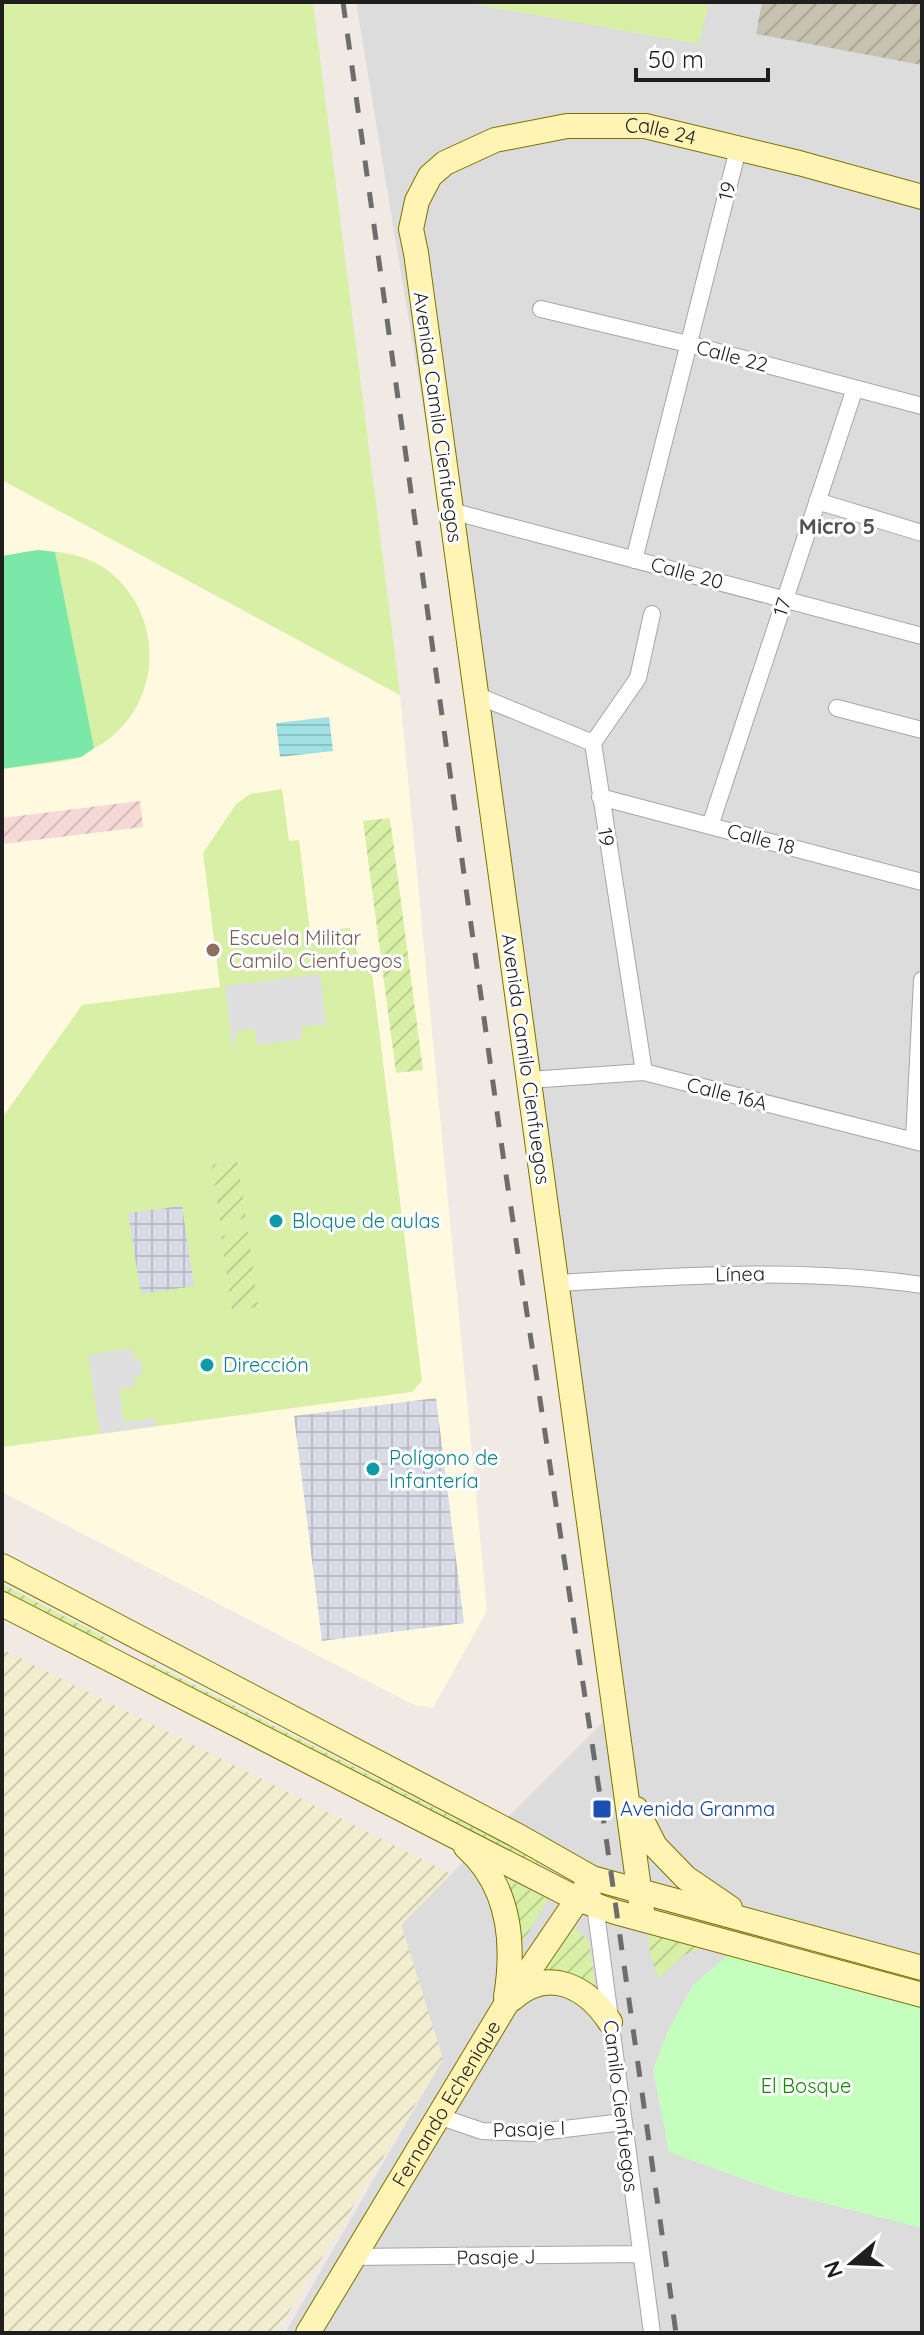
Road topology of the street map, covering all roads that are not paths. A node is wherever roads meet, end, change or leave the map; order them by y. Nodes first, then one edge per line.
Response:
1 (738, 149) junction
2 (922, 197) edge
3 (417, 201) joint
4 (541, 309) dead end
5 (688, 344) junction
6 (855, 388) junction
7 (922, 406) edge
8 (817, 501) junction
9 (451, 511) junction
10 (922, 533) edge
11 (634, 560) junction
12 (785, 599) junction
13 (652, 614) dead end
14 (922, 636) edge
15 (476, 695) junction
16 (837, 708) dead end
17 (922, 730) edge
18 (593, 743) junction
19 (600, 797) junction
20 (710, 826) junction
21 (922, 882) edge
22 (922, 980) edge
23 (644, 1072) junction
24 (529, 1080) junction
25 (918, 1142) edge
26 (557, 1283) junction
27 (922, 1285) edge
28 (2, 1566) edge
29 (2, 1604) edge
30 (626, 1791) junction
31 (445, 1831) junction
32 (592, 1878) junction
33 (640, 1891) junction
34 (586, 1903) junction
35 (643, 1918) junction
36 (756, 1923) junction
37 (922, 1968) edge
38 (922, 1995) edge
39 (505, 2006) junction
40 (610, 2022) junction
41 (438, 2116) junction
42 (623, 2122) junction
43 (640, 2254) junction
44 (352, 2257) junction
45 (308, 2333) edge
46 (652, 2333) edge

1 - 2 street, Calle 24
1 - 3 street, Calle 24
1 - 5 street, 19
3 - 9 street, Avenida Camilo Cienfuegos
4 - 5 street, Calle 22
5 - 6 street, Calle 22
5 - 11 street, 19
6 - 7 street, Calle 22
6 - 8 street, 17
8 - 10 street
8 - 12 street, 17
9 - 11 street, Calle 20
9 - 15 street, Avenida Camilo Cienfuegos
11 - 12 street, Calle 20
12 - 14 street, Calle 20
12 - 20 street, 17
13 - 18 street
15 - 18 street
15 - 24 street, Avenida Camilo Cienfuegos
16 - 17 street
18 - 19 street, 19
19 - 20 street, Calle 18
19 - 23 street, 19
20 - 21 street, Calle 18
22 - 25 street
23 - 24 street, Calle 16A
23 - 25 street, Calle 16A
24 - 26 street, Avenida Camilo Cienfuegos
26 - 27 street, Línea
26 - 30 street, Avenida Camilo Cienfuegos
28 - 32 street
29 - 31 street
30 - 33 street, Avenida Camilo Cienfuegos
30 - 36 street
31 - 34 street
31 - 39 street
32 - 33 street
32 - 34 street, Fernando Echenique
33 - 35 street, Avenida Camilo Cienfuegos
33 - 36 street
34 - 35 street
34 - 39 street, Fernando Echenique
34 - 40 street, Camilo Cienfuegos
35 - 38 street
36 - 37 street
39 - 40 street
39 - 41 street, Fernando Echenique
40 - 42 street, Camilo Cienfuegos
41 - 42 street, Pasaje I
41 - 44 street, Fernando Echenique
42 - 43 street, Camilo Cienfuegos
43 - 44 street, Pasaje J
43 - 46 street, Camilo Cienfuegos
44 - 45 street, Fernando Echenique

